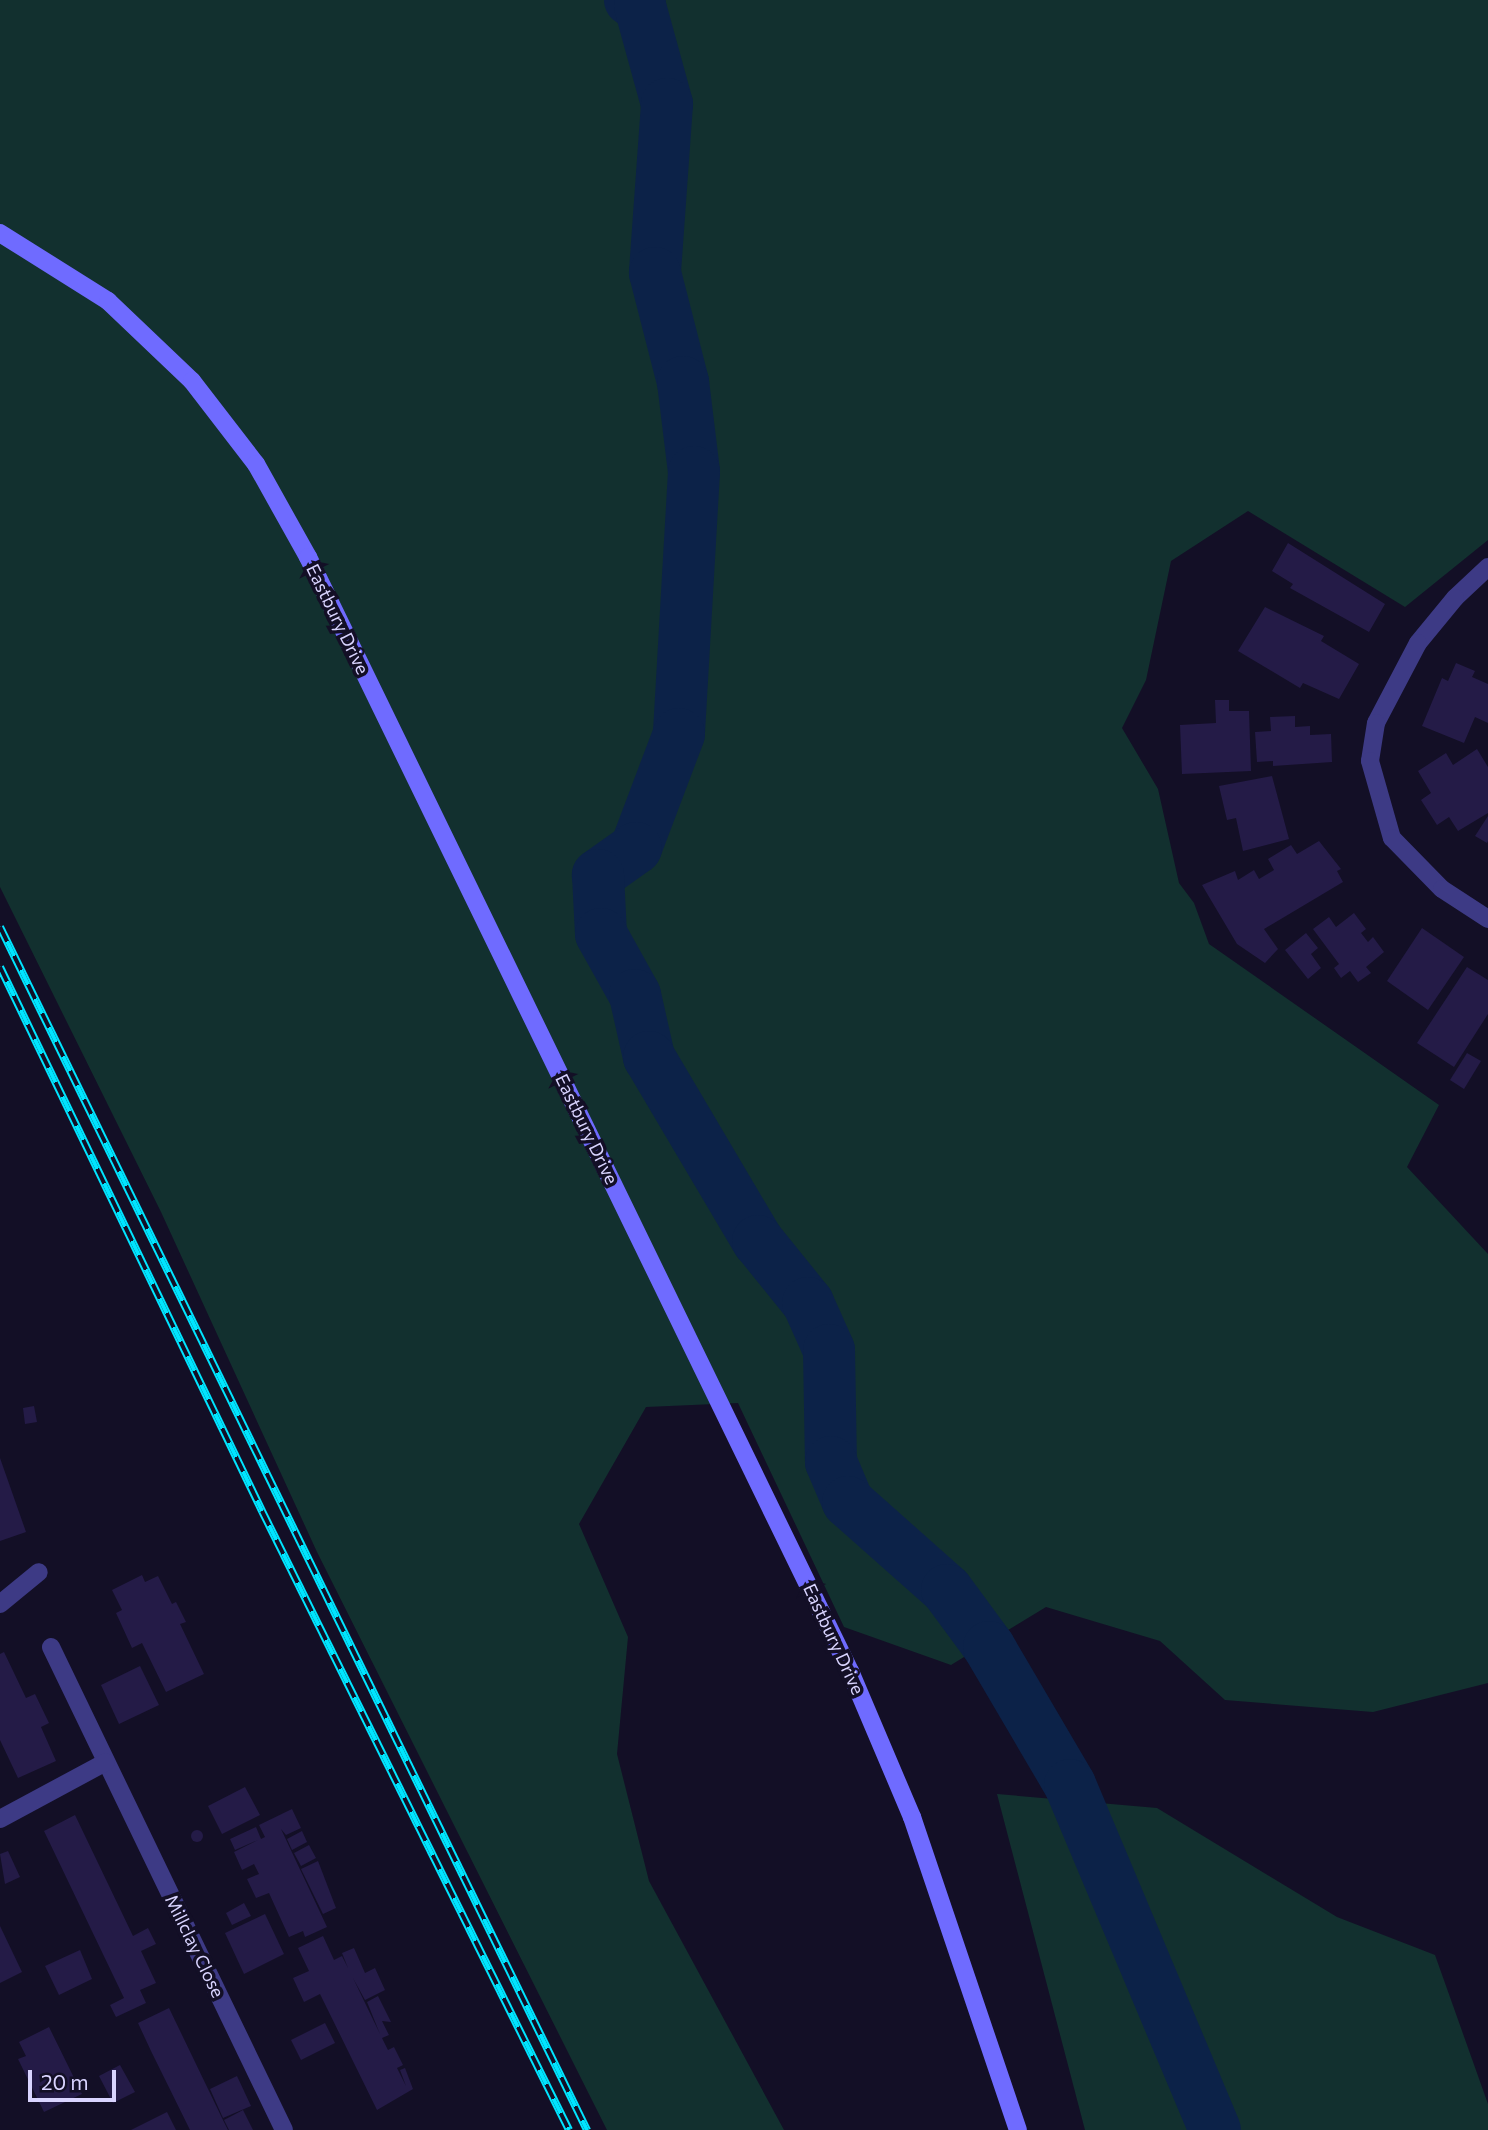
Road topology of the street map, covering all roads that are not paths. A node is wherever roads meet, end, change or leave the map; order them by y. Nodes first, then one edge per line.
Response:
1 (0, 233) edge
2 (1488, 567) edge
3 (1488, 919) edge
4 (39, 1572) dead end
5 (0, 1604) edge
6 (51, 1647) dead end
7 (106, 1762) junction
8 (0, 1819) edge
9 (284, 2130) edge
10 (1018, 2130) edge

1 - 10 street, Eastbury Drive
2 - 3 street
4 - 5 street
6 - 7 street, Millclay Close
7 - 8 street
7 - 9 street, Millclay Close

